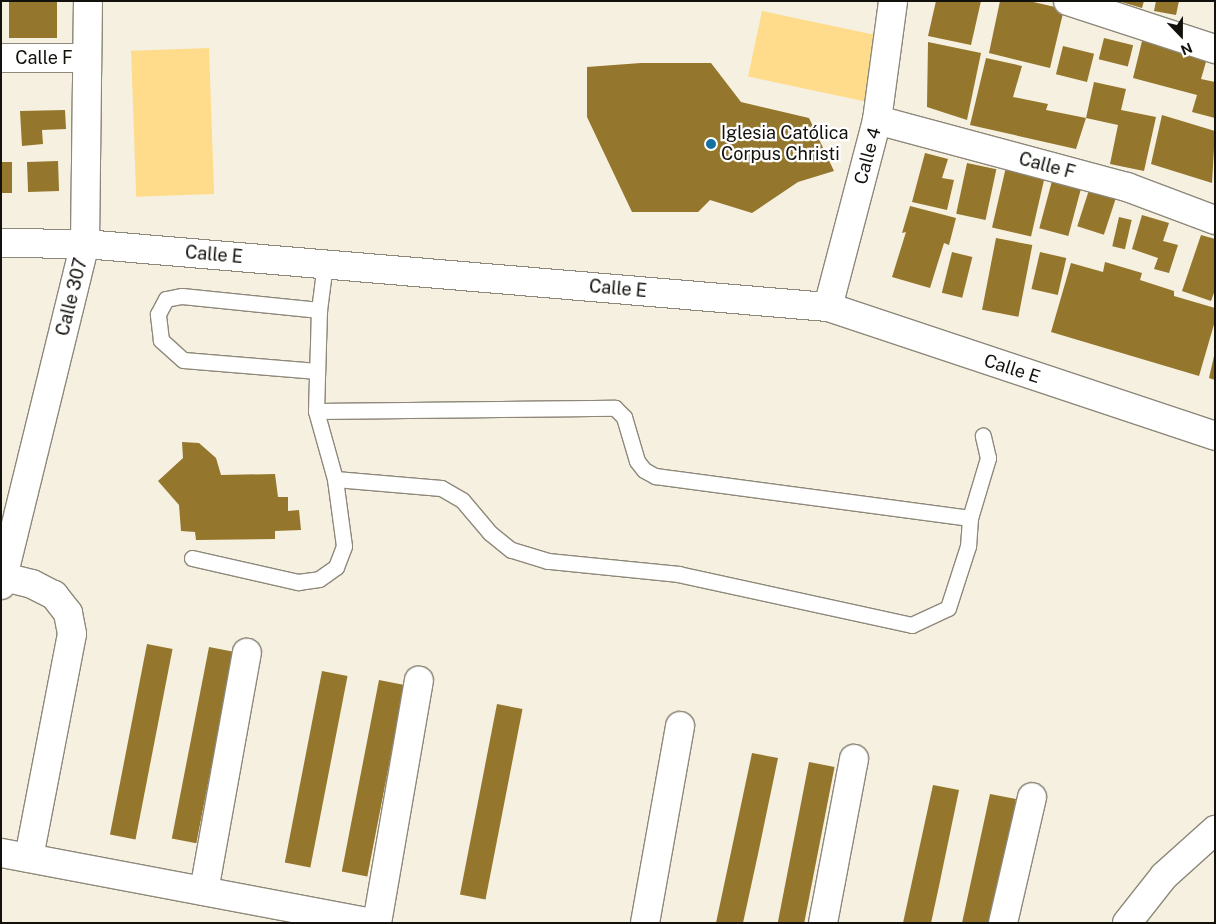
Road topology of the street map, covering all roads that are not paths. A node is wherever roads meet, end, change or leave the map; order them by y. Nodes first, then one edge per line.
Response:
1 (88, 1) edge
2 (893, 1) edge
3 (1068, 1) edge
4 (1215, 49) edge
5 (1, 58) edge
6 (87, 58) junction
7 (877, 120) junction
8 (1215, 220) edge
9 (1, 243) edge
10 (85, 244) junction
11 (325, 264) junction
12 (828, 307) junction
13 (319, 310) junction
14 (317, 371) junction
15 (316, 411) junction
16 (983, 436) dead end
17 (1215, 436) edge
18 (336, 479) junction
19 (970, 518) junction
20 (9, 523) edge
21 (192, 558) dead end
22 (3, 581) edge
23 (247, 653) dead end
24 (419, 681) dead end
25 (680, 726) dead end
26 (854, 760) dead end
27 (1032, 797) dead end
28 (1215, 830) edge
29 (1, 853) edge
30 (29, 858) junction
31 (204, 891) junction
32 (371, 923) edge
33 (377, 923) edge
34 (644, 923) edge
35 (823, 923) edge
36 (1003, 923) edge
37 (1127, 923) edge

1 - 6 street, Calle 307
2 - 7 street, Calle 4
3 - 4 street
5 - 6 street, Calle F
6 - 10 street, Calle 307
7 - 8 street, Calle F
7 - 12 street, Calle 4
9 - 10 street, Calle E
10 - 11 street, Calle E
10 - 20 street, Calle 307
11 - 12 street, Calle E
11 - 13 lane
12 - 17 street, Calle E
13 - 14 lane
13 - 14 lane
14 - 15 lane
15 - 18 lane
15 - 19 lane
16 - 19 lane
18 - 19 lane
18 - 21 lane
20 - 22 street, Calle 307
22 - 30 street
23 - 31 street
24 - 33 street
25 - 34 street
26 - 35 street
27 - 36 street
28 - 37 street
29 - 30 street
30 - 31 street
31 - 32 street

